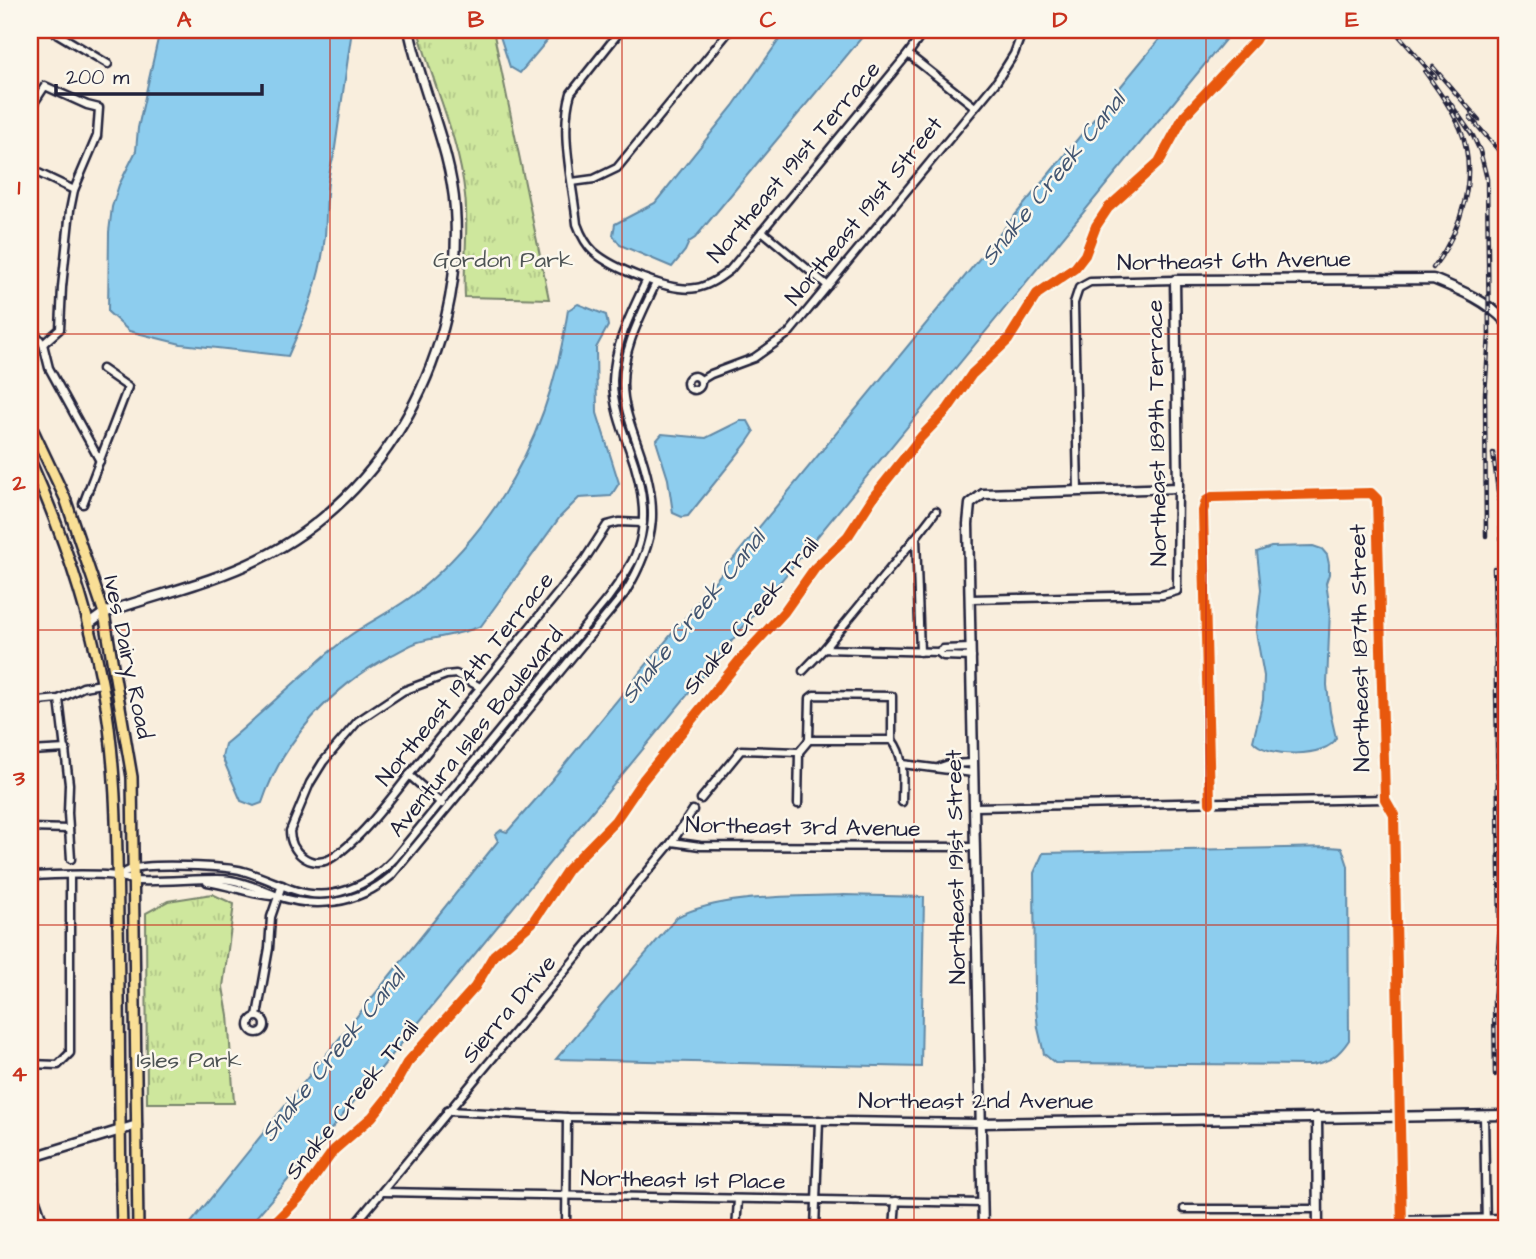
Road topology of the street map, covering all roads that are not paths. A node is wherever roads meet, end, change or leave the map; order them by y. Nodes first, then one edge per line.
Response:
1 (51, 30) edge
2 (409, 30) edge
3 (621, 30) edge
4 (730, 30) edge
5 (925, 30) edge
6 (1023, 30) edge
7 (908, 54) junction
8 (108, 64) dead end
9 (975, 107) junction
10 (30, 109) edge
11 (30, 169) edge
12 (572, 182) junction
13 (74, 190) junction
14 (762, 231) junction
15 (646, 279) junction
16 (1175, 280) junction
17 (656, 283) junction
18 (828, 286) junction
19 (1506, 322) edge
20 (30, 326) edge
21 (43, 344) junction
22 (102, 369) dead end
23 (701, 380) dead end
24 (30, 425) edge
25 (30, 460) edge
26 (100, 461) junction
27 (1178, 488) junction
28 (1078, 491) junction
29 (83, 504) dead end
30 (936, 511) dead end
31 (642, 523) junction
32 (652, 524) junction
33 (916, 537) junction
34 (971, 599) junction
35 (104, 613) junction
36 (89, 624) junction
37 (824, 649) junction
38 (920, 652) junction
39 (972, 653) junction
40 (803, 671) dead end
41 (102, 684) junction
42 (480, 687) junction
43 (59, 699) junction
44 (30, 704) edge
45 (809, 740) junction
46 (892, 740) junction
47 (65, 749) junction
48 (30, 751) edge
49 (799, 752) junction
50 (902, 764) junction
51 (973, 768) junction
52 (409, 775) junction
53 (701, 799) dead end
54 (1385, 799) junction
55 (441, 802) junction
56 (902, 802) dead end
57 (1210, 803) junction
58 (798, 804) dead end
59 (974, 807) junction
60 (448, 808) junction
61 (693, 810) dead end
62 (30, 828) edge
63 (69, 829) junction
64 (672, 842) junction
65 (974, 847) junction
66 (71, 859) dead end
67 (134, 868) junction
68 (70, 875) junction
69 (30, 876) edge
70 (118, 876) junction
71 (134, 881) junction
72 (282, 885) junction
73 (278, 896) junction
74 (257, 1017) dead end
75 (30, 1064) edge
76 (447, 1111) junction
77 (1400, 1115) junction
78 (1484, 1115) junction
79 (1506, 1115) edge
80 (1317, 1116) junction
81 (567, 1117) junction
82 (819, 1120) junction
83 (981, 1123) junction
84 (137, 1125) junction
85 (121, 1129) junction
86 (30, 1157) edge
87 (30, 1184) edge
88 (383, 1192) junction
89 (566, 1195) junction
90 (738, 1200) junction
91 (817, 1201) junction
92 (896, 1201) junction
93 (983, 1203) junction
94 (1184, 1209) dead end
95 (1318, 1209) junction
96 (1486, 1219) junction
97 (1506, 1219) edge
98 (1402, 1220) junction
99 (46, 1229) edge
100 (122, 1229) edge
101 (138, 1229) edge
102 (351, 1229) edge
103 (566, 1229) edge
104 (736, 1229) edge
105 (815, 1229) edge
106 (894, 1229) edge
107 (983, 1229) edge
108 (1318, 1229) edge
109 (1402, 1229) edge
110 (1486, 1229) edge

1 - 8 street
2 - 35 street
3 - 12 street
4 - 12 street
5 - 7 street, Northeast 191st Terrace
6 - 9 street, Northeast 191st Street
7 - 9 street
7 - 14 street, Northeast 191st Terrace
9 - 18 street, Northeast 191st Street
10 - 13 street
11 - 13 street
12 - 15 street
13 - 21 street
14 - 17 street, Northeast 191st Terrace
14 - 18 street
15 - 17 street
15 - 31 street, Aventura Isles Boulevard
16 - 19 street, Northeast 6th Avenue
16 - 27 street, Northeast 189th Terrace
16 - 28 street, Northeast 6th Avenue
17 - 32 street, Aventura Isles Boulevard
18 - 23 street, Northeast 191st Street
20 - 21 street
21 - 26 street
22 - 26 street
24 - 35 main road, Ives Dairy Road
25 - 36 main road, Ives Dairy Road
26 - 29 street
27 - 28 street
27 - 34 street, Northeast 189th Terrace
28 - 34 street, Northeast 191st Street
30 - 33 street
31 - 32 street, Northeast 194th Terrace
31 - 42 street, Northeast 194th Terrace
31 - 55 street, Aventura Isles Boulevard
32 - 60 street, Aventura Isles Boulevard
33 - 37 street
33 - 38 street
34 - 39 street, Northeast 191st Street
35 - 36 street
35 - 67 main road, Ives Dairy Road
36 - 41 main road, Ives Dairy Road
37 - 38 street
37 - 40 street
38 - 39 street
39 - 51 street, Northeast 191st Street
41 - 43 street
41 - 70 main road, Ives Dairy Road
42 - 52 street, Northeast 194th Terrace
42 - 52 street, Northeast 194th Terrace
43 - 44 street
43 - 47 street
45 - 46 street
45 - 46 street
45 - 49 street
46 - 50 street
47 - 48 street
47 - 63 street
49 - 53 street
49 - 58 street
50 - 51 street
50 - 56 street
51 - 59 street, Northeast 191st Street
52 - 55 street
54 - 57 street
54 - 57 street, Northeast 187th Street
54 - 77 street, Northeast 187th Street
55 - 60 street
55 - 72 street, Aventura Isles Boulevard
57 - 59 street
59 - 65 street, Northeast 191st Street
60 - 73 street, Aventura Isles Boulevard
61 - 64 street, Sierra Drive
62 - 63 street
63 - 66 street
64 - 65 street, Northeast 3rd Avenue
64 - 76 street, Sierra Drive
65 - 83 street, Northeast 191st Street
67 - 70 street, Aventura Isles Boulevard
67 - 71 main road, Ives Dairy Road
67 - 72 street, Aventura Isles Boulevard
68 - 69 street
68 - 70 street
68 - 75 street
70 - 71 street, Aventura Isles Boulevard
70 - 85 main road, Ives Dairy Road
71 - 73 street, Aventura Isles Boulevard
71 - 84 main road, Ives Dairy Road
72 - 73 street
73 - 74 street
76 - 81 street, Northeast 2nd Avenue
76 - 88 street, Sierra Drive
77 - 78 street, Northeast 2nd Avenue
77 - 80 street, Northeast 2nd Avenue
77 - 98 street, Northeast 187th Street
78 - 79 street, Northeast 2nd Avenue
78 - 96 street
80 - 83 street, Northeast 2nd Avenue
80 - 95 street
81 - 82 street, Northeast 2nd Avenue
81 - 89 street
82 - 83 street, Northeast 2nd Avenue
82 - 91 street
83 - 93 street, Northeast 191st Street
84 - 85 street
84 - 101 main road, Ives Dairy Road
85 - 86 street
85 - 100 main road, Ives Dairy Road
87 - 99 street
88 - 89 street, Northeast 1st Place
88 - 102 street, Sierra Drive
89 - 90 street, Northeast 1st Place
89 - 103 street
90 - 91 street, Northeast 1st Place
90 - 104 street
91 - 92 street, Northeast 1st Place
91 - 105 street
92 - 93 street, Northeast 1st Place
92 - 106 street
93 - 107 street, Northeast 191st Street
94 - 95 street
95 - 108 street
96 - 97 street
96 - 98 street
96 - 110 street
98 - 109 street, Northeast 187th Street

